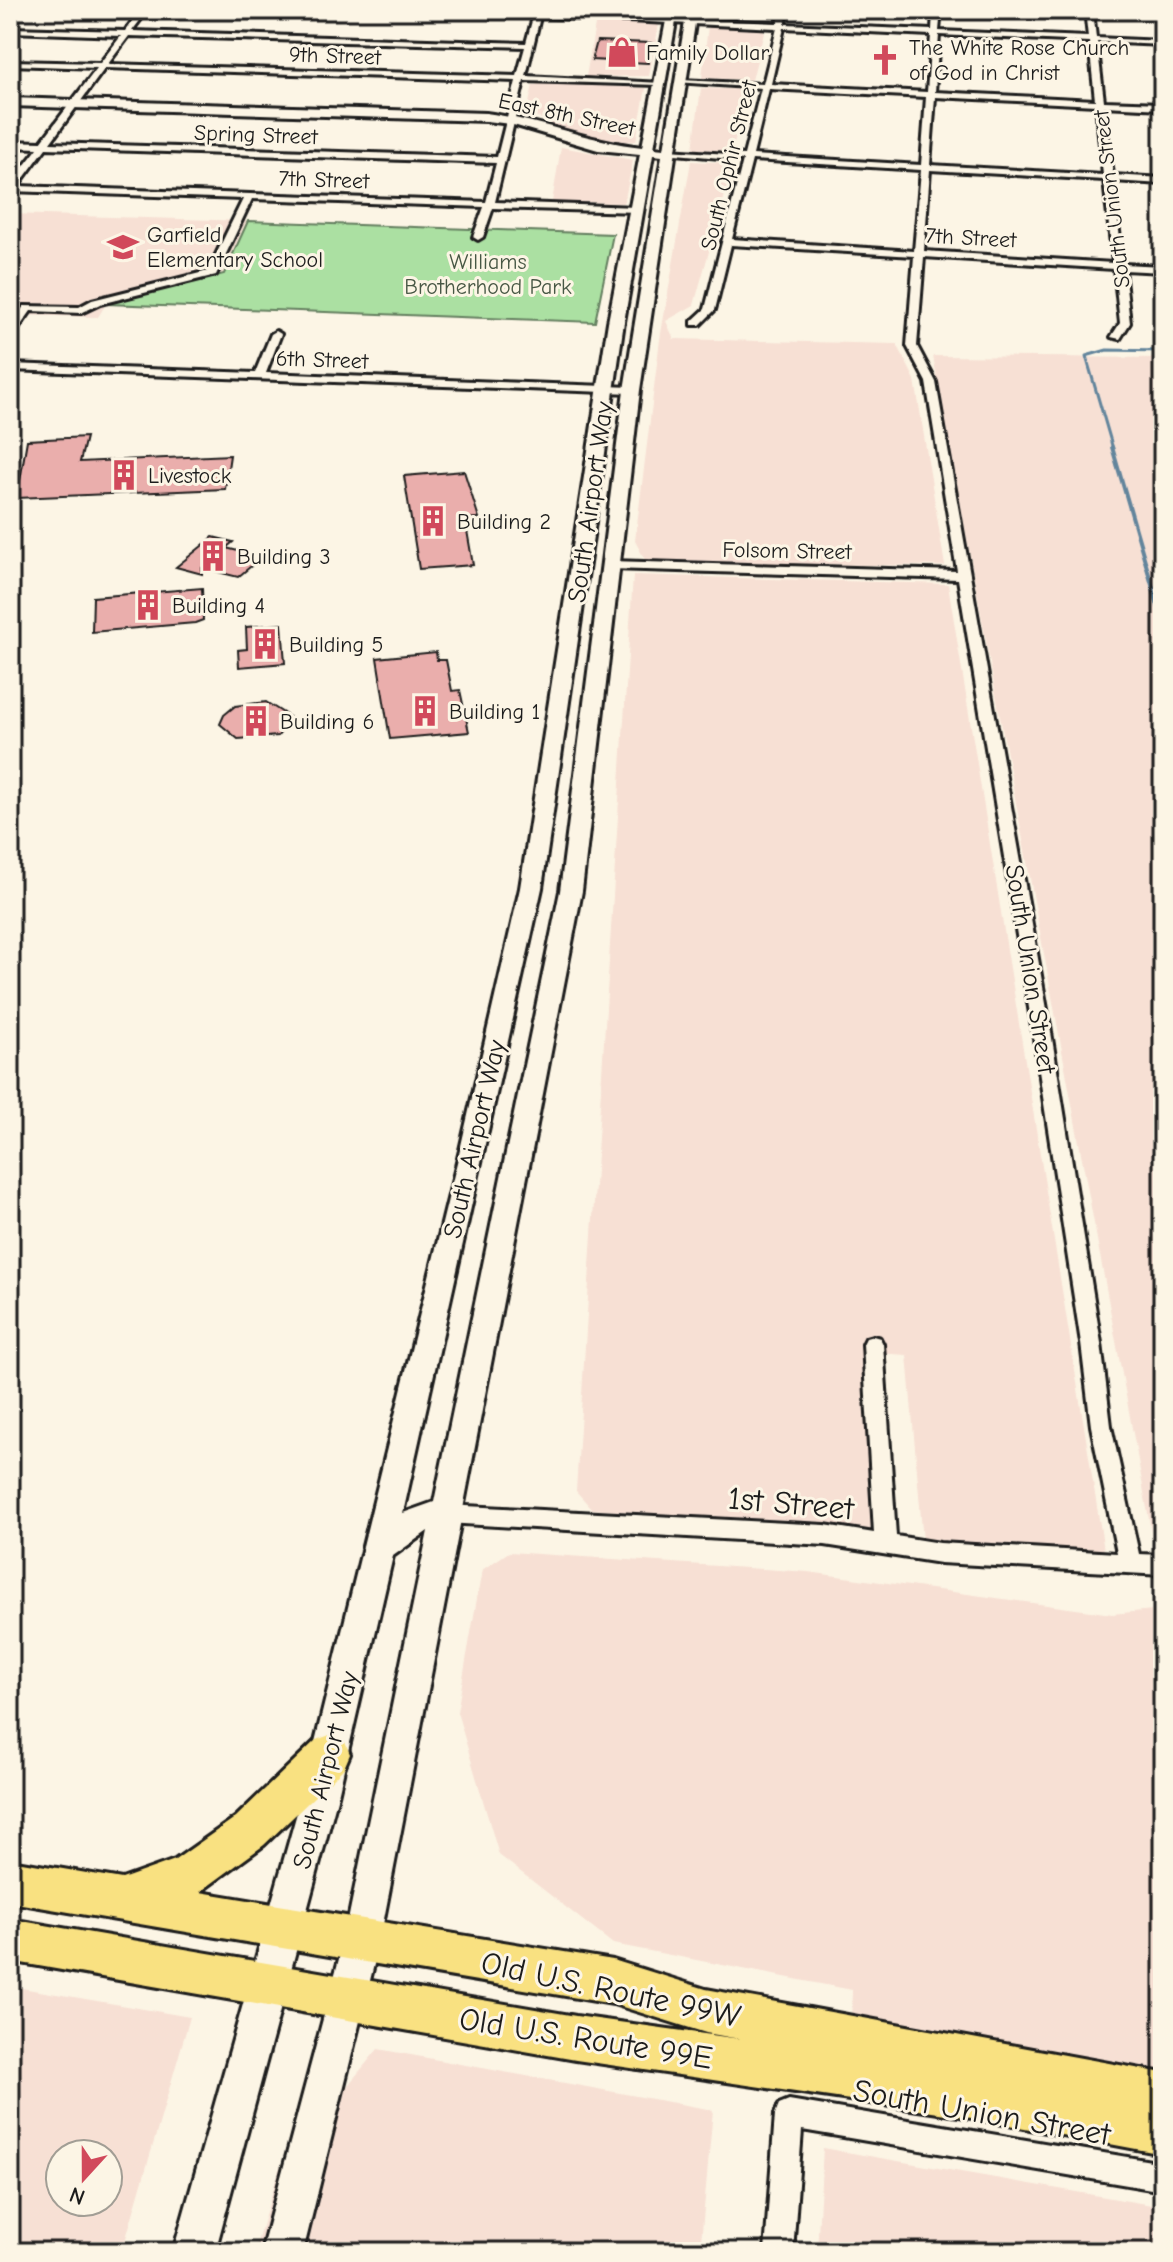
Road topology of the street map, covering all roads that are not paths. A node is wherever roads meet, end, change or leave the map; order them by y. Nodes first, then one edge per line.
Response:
1 (144, 10) edge
2 (436, 10) edge
3 (785, 10) edge
4 (937, 10) edge
5 (1089, 10) edge
6 (538, 12) edge
7 (672, 15) edge
8 (692, 15) edge
9 (780, 25) junction
10 (10, 30) edge
11 (935, 32) junction
12 (126, 33) junction
13 (1092, 39) junction
14 (1163, 43) edge
15 (530, 45) junction
16 (10, 63) edge
17 (102, 66) junction
18 (522, 79) junction
19 (681, 82) junction
20 (658, 83) junction
21 (764, 86) junction
22 (930, 94) junction
23 (10, 102) edge
24 (1100, 103) junction
25 (75, 104) junction
26 (1163, 106) edge
27 (511, 120) junction
28 (10, 144) edge
29 (44, 145) junction
30 (659, 152) junction
31 (748, 158) junction
32 (500, 160) junction
33 (925, 168) junction
34 (1108, 178) junction
35 (1163, 181) edge
36 (11, 188) edge
37 (249, 196) junction
38 (489, 204) junction
39 (637, 210) junction
40 (478, 237) dead end
41 (728, 242) junction
42 (918, 254) junction
43 (1119, 266) junction
44 (1163, 269) edge
45 (696, 323) dead end
46 (10, 333) edge
47 (276, 334) dead end
48 (1116, 337) dead end
49 (10, 367) edge
50 (259, 376) junction
51 (619, 390) junction
52 (610, 565) junction
53 (964, 575) junction
54 (873, 1344) dead end
55 (446, 1514) junction
56 (886, 1544) junction
57 (379, 1548) junction
58 (1130, 1564) junction
59 (1163, 1565) edge
60 (330, 1754) junction
61 (10, 1881) edge
62 (121, 1900) junction
63 (285, 1927) junction
64 (10, 1940) edge
65 (362, 1940) junction
66 (269, 1985) junction
67 (346, 1999) junction
68 (1163, 2096) edge
69 (1163, 2131) edge
70 (1163, 2177) edge
71 (194, 2252) edge
72 (282, 2252) edge
73 (779, 2252) edge

1 - 12 street
2 - 6 street
3 - 9 street, South Ophir Street
4 - 11 street
5 - 13 street, South Union Street
6 - 7 street
6 - 15 street
7 - 8 street
7 - 20 main road, South Airport Way
8 - 9 street
8 - 19 main road, South Airport Way
9 - 11 street
9 - 21 street, South Ophir Street
10 - 12 street
11 - 13 street
11 - 22 street
12 - 15 street
12 - 17 street
13 - 14 street
13 - 24 street, South Union Street
15 - 18 street
16 - 17 street, 9th Street
17 - 18 street, 9th Street
17 - 25 street
18 - 20 street, 9th Street
18 - 27 street
19 - 21 street
19 - 30 main road, South Airport Way
20 - 30 main road, South Airport Way
21 - 22 street
21 - 31 street, South Ophir Street
22 - 24 street
22 - 33 street
23 - 25 main road, East 8th Street
24 - 26 street
24 - 34 street, South Union Street
25 - 27 main road, East 8th Street
25 - 29 street
27 - 30 main road, East 8th Street
27 - 32 street
28 - 29 street, Spring Street
29 - 32 street, Spring Street
29 - 36 street
30 - 31 street, East 8th Street
30 - 39 main road, South Airport Way
30 - 51 main road, South Airport Way
31 - 33 street, East 8th Street
31 - 41 street, South Ophir Street
32 - 38 street
33 - 34 street, East 8th Street
33 - 42 street
34 - 35 street, East 8th Street
34 - 43 street, South Union Street
36 - 37 street, 7th Street
37 - 38 street, 7th Street
37 - 46 street
38 - 39 street, 7th Street
38 - 40 street
39 - 51 main road, South Airport Way
41 - 42 street, 7th Street
41 - 45 street, South Ophir Street
42 - 43 street, 7th Street
42 - 53 street, South Union Street
43 - 44 street, 7th Street
43 - 48 street, South Union Street
47 - 50 street
49 - 50 street, 6th Street
50 - 51 street, 6th Street
51 - 52 main road, South Airport Way
51 - 57 main road, South Airport Way
52 - 53 street, Folsom Street
52 - 55 main road, South Airport Way
53 - 58 street, South Union Street
54 - 56 street
55 - 56 street, 1st Street
55 - 57 main road
55 - 65 main road, South Airport Way
56 - 58 street, 1st Street
57 - 60 main road, South Airport Way
58 - 59 street
60 - 62 main road
60 - 63 main road, South Airport Way
61 - 62 main road, Old U.S. Route 99W
62 - 63 main road, Old U.S. Route 99W
63 - 65 main road, Old U.S. Route 99W
63 - 66 main road, South Airport Way
64 - 66 main road, Old U.S. Route 99E
65 - 67 main road, South Airport Way
65 - 68 main road, Old U.S. Route 99W
66 - 67 main road, Old U.S. Route 99E
66 - 71 main road, South Airport Way
67 - 69 main road, Old U.S. Route 99E
67 - 72 main road, South Airport Way
70 - 73 street, South Union Street

